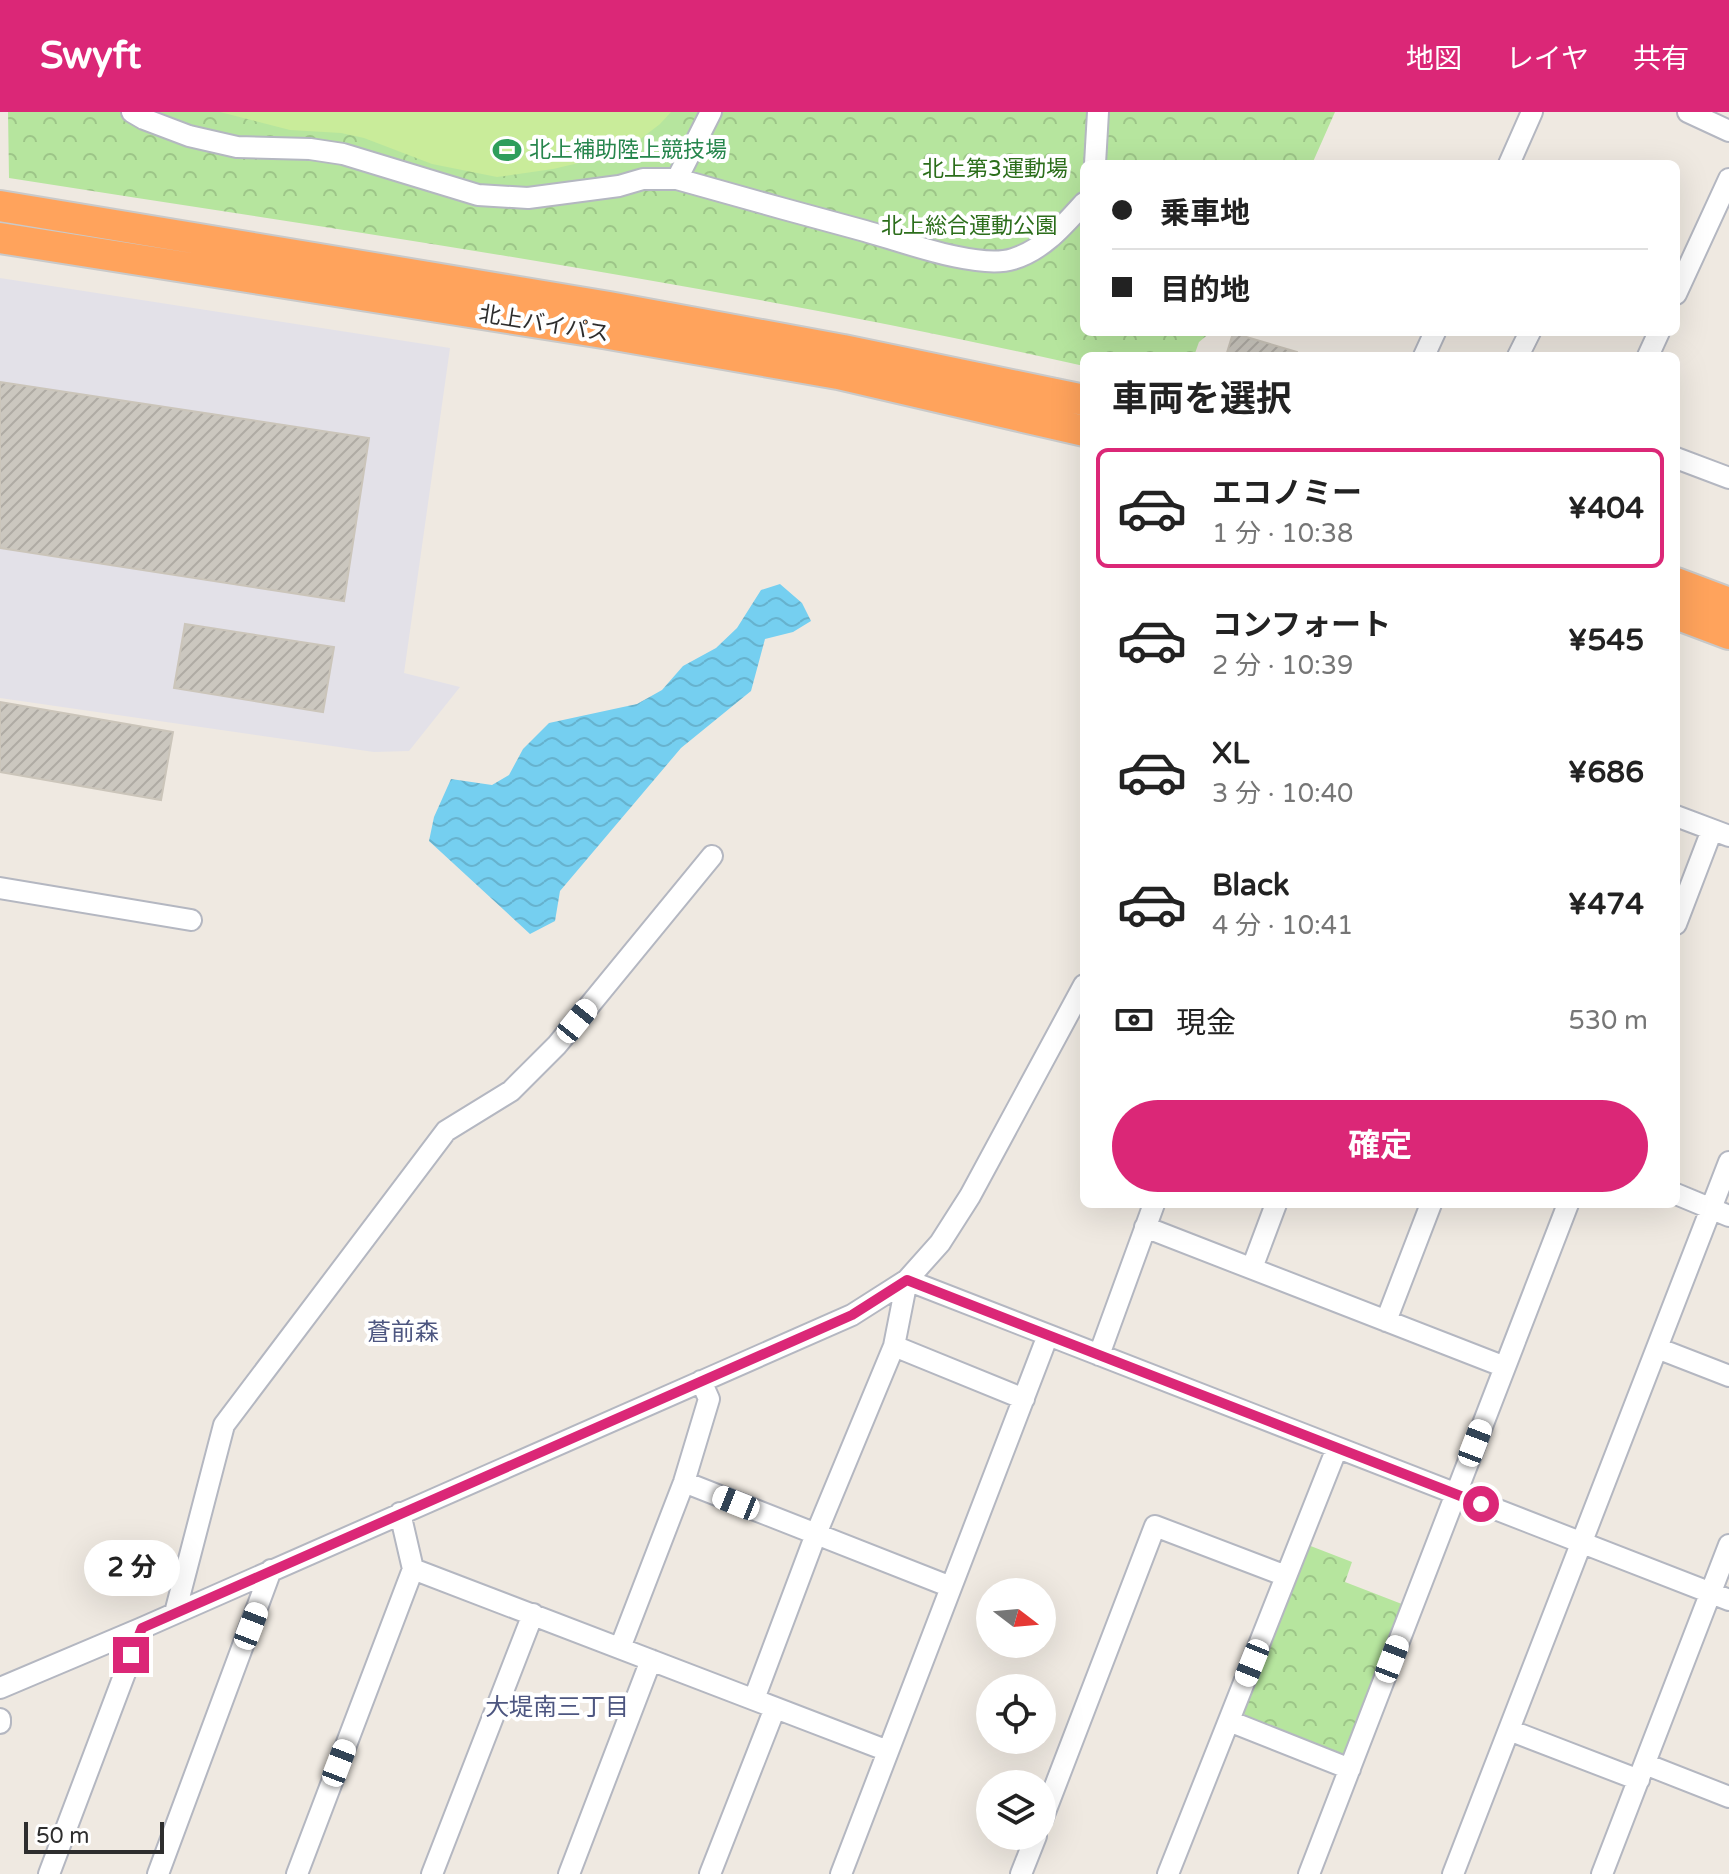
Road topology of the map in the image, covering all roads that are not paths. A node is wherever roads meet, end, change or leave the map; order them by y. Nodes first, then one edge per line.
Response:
1 (132, 112) edge
2 (711, 112) edge
3 (1098, 112) edge
4 (1532, 112) edge
5 (1688, 112) edge
6 (1729, 131) edge
7 (1095, 160) edge
8 (1511, 160) edge
9 (677, 179) junction
10 (1729, 179) edge
11 (0, 206) edge
12 (1080, 207) edge
13 (0, 238) edge
14 (1680, 283) edge
15 (1080, 399) edge
16 (1080, 430) edge
17 (1680, 460) edge
18 (1729, 478) edge
19 (1680, 585) edge
20 (1729, 603) edge
21 (1680, 616) edge
22 (1729, 634) edge
23 (1680, 818) edge
24 (1720, 833) edge
25 (712, 856) dead end
26 (0, 888) edge
27 (1680, 916) edge
28 (191, 920) dead end
29 (1080, 992) edge
30 (1729, 1162) edge
31 (1680, 1196) edge
32 (1152, 1208) edge
33 (1274, 1208) edge
34 (1429, 1208) edge
35 (1566, 1208) edge
36 (1720, 1212) edge
37 (1145, 1227) junction
38 (1252, 1268) junction
39 (907, 1280) junction
40 (1386, 1321) junction
41 (1048, 1335) junction
42 (894, 1346) junction
43 (1657, 1348) junction
44 (1099, 1355) junction
45 (1505, 1367) junction
46 (1729, 1376) edge
47 (701, 1381) junction
48 (1024, 1399) junction
49 (1337, 1448) junction
50 (684, 1482) junction
51 (1456, 1494) junction
52 (400, 1513) junction
53 (816, 1534) junction
54 (1582, 1543) junction
55 (1729, 1545) edge
56 (413, 1569) junction
57 (271, 1570) junction
58 (1286, 1576) junction
59 (951, 1587) junction
60 (1720, 1597) edge
61 (175, 1613) junction
62 (533, 1614) junction
63 (142, 1628) junction
64 (620, 1648) junction
65 (651, 1660) junction
66 (0, 1688) edge
67 (754, 1699) junction
68 (775, 1708) junction
69 (1229, 1721) junction
70 (1509, 1730) junction
71 (888, 1751) junction
72 (1350, 1769) junction
73 (1642, 1772) junction
74 (1056, 1784) edge
75 (1729, 1797) edge
76 (1030, 1850) edge
77 (49, 1874) edge
78 (158, 1874) edge
79 (297, 1874) edge
80 (432, 1874) edge
81 (569, 1874) edge
82 (710, 1874) edge
83 (841, 1874) edge
84 (1021, 1874) edge
85 (1168, 1874) edge
86 (1309, 1874) edge
87 (1453, 1874) edge
88 (1602, 1874) edge

1 - 9 street
2 - 9 street
3 - 7 street
4 - 8 street
5 - 6 street
9 - 12 street
10 - 14 street
11 - 15 highway, 北上バイパス
13 - 16 highway, 北上バイパス
17 - 18 street
19 - 20 highway
21 - 22 highway
23 - 24 street
24 - 27 street
25 - 61 street
26 - 28 street
29 - 39 street
30 - 36 street
31 - 36 street
32 - 37 street
33 - 38 street
34 - 40 street
35 - 45 street
36 - 43 street
37 - 38 street
37 - 44 street
38 - 40 street
39 - 41 street
39 - 42 street
39 - 47 street
40 - 45 street
41 - 44 street
41 - 48 street
42 - 48 street
42 - 53 street
43 - 46 street
43 - 54 street
44 - 49 street
45 - 51 street
47 - 50 street
47 - 52 street
48 - 59 street
49 - 51 street
49 - 58 street
50 - 53 street
50 - 64 street
51 - 54 street
51 - 72 street
52 - 56 street
52 - 57 street
53 - 59 street
53 - 67 street
54 - 60 street
54 - 70 street
55 - 60 street
56 - 62 street
56 - 79 street
57 - 61 street
57 - 78 street
58 - 69 street
58 - 74 street
59 - 71 street
60 - 73 street
61 - 63 street
62 - 64 street
62 - 80 street
63 - 66 street
63 - 77 street
64 - 65 street
65 - 67 street
65 - 81 street
67 - 68 street
68 - 71 street
68 - 82 street
69 - 72 street
69 - 85 street
70 - 73 street
70 - 87 street
71 - 83 street
72 - 86 street
73 - 75 street
73 - 88 street
76 - 84 street

